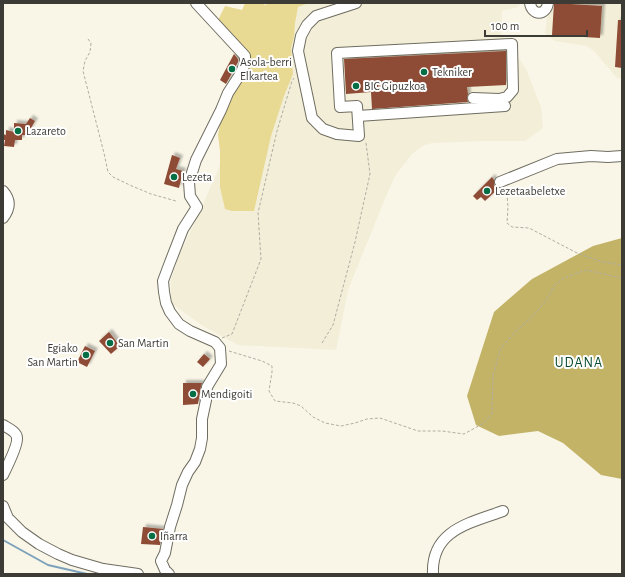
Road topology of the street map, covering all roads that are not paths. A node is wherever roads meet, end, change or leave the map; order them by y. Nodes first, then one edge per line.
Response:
1 (196, 3) edge
2 (356, 3) edge
3 (530, 3) edge
4 (548, 3) edge
5 (473, 98) dead end
6 (505, 106) dead end
7 (358, 116) junction
8 (622, 156) edge
9 (504, 180) road end
10 (3, 192) edge
11 (3, 218) edge
12 (3, 425) edge
13 (3, 475) edge
14 (3, 506) edge
15 (503, 511) dead end
16 (138, 574) edge
17 (169, 574) edge
18 (433, 574) edge

1 - 17 street
2 - 7 street
3 - 4 street
5 - 7 street
6 - 7 street
8 - 9 street
10 - 11 street
12 - 13 street
14 - 16 street
15 - 18 street

